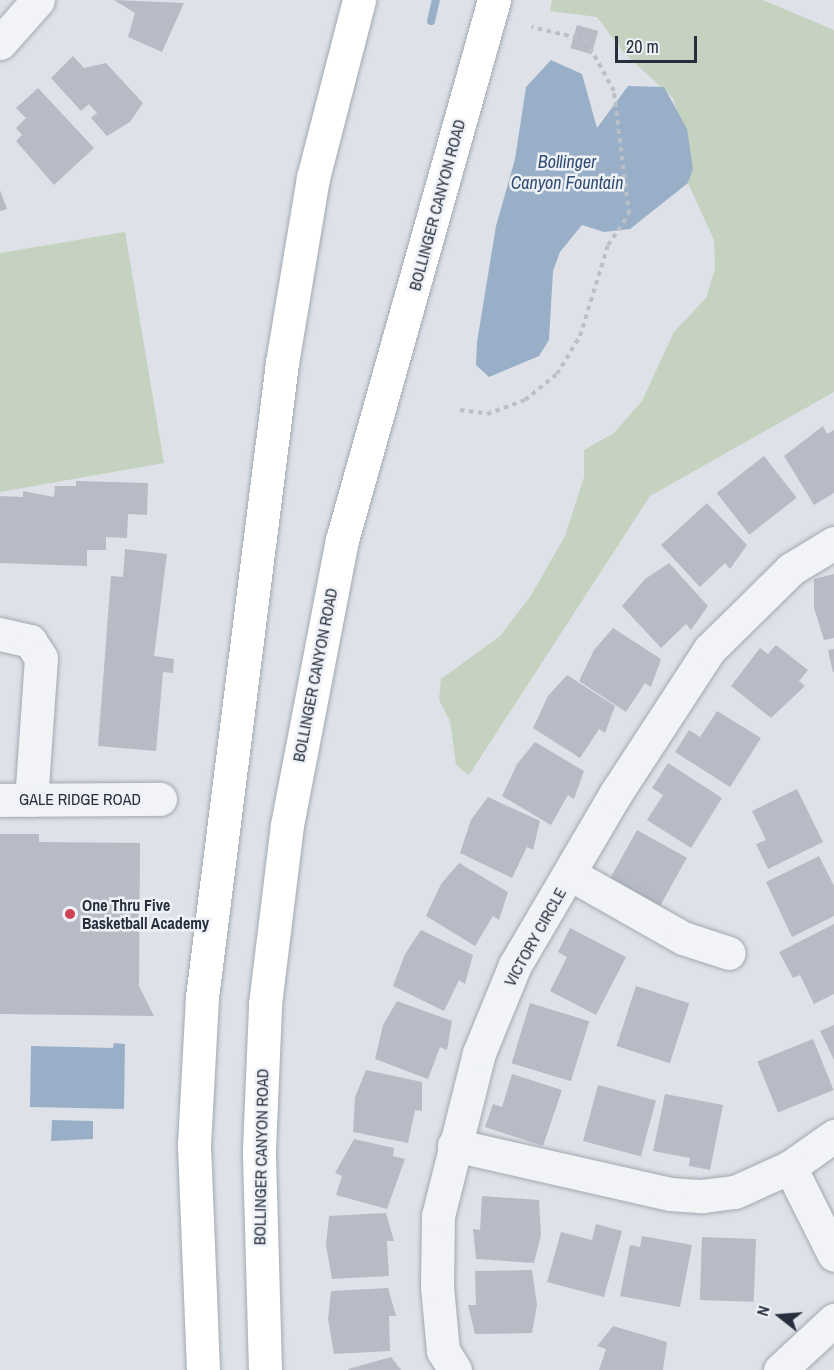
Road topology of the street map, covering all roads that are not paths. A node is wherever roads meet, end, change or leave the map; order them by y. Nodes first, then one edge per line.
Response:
1 (38, 0) edge
2 (359, 0) edge
3 (494, 0) edge
4 (0, 42) edge
5 (834, 543) edge
6 (0, 634) edge
7 (160, 799) dead end
8 (15, 800) edge
9 (570, 874) junction
10 (729, 953) dead end
11 (834, 1136) edge
12 (454, 1145) junction
13 (790, 1167) junction
14 (834, 1255) edge
15 (834, 1320) edge
16 (203, 1370) edge
17 (266, 1370) edge
18 (455, 1370) edge
19 (780, 1370) edge

1 - 4 street
2 - 16 main road
3 - 17 main road, BOLLINGER CANYON ROAD
5 - 9 street, VICTORY CIRCLE
6 - 8 street
7 - 8 street, GALE RIDGE ROAD
9 - 10 street
9 - 12 street, VICTORY CIRCLE
11 - 13 street
12 - 13 street
12 - 18 street, VICTORY CIRCLE
13 - 14 street
15 - 19 street

